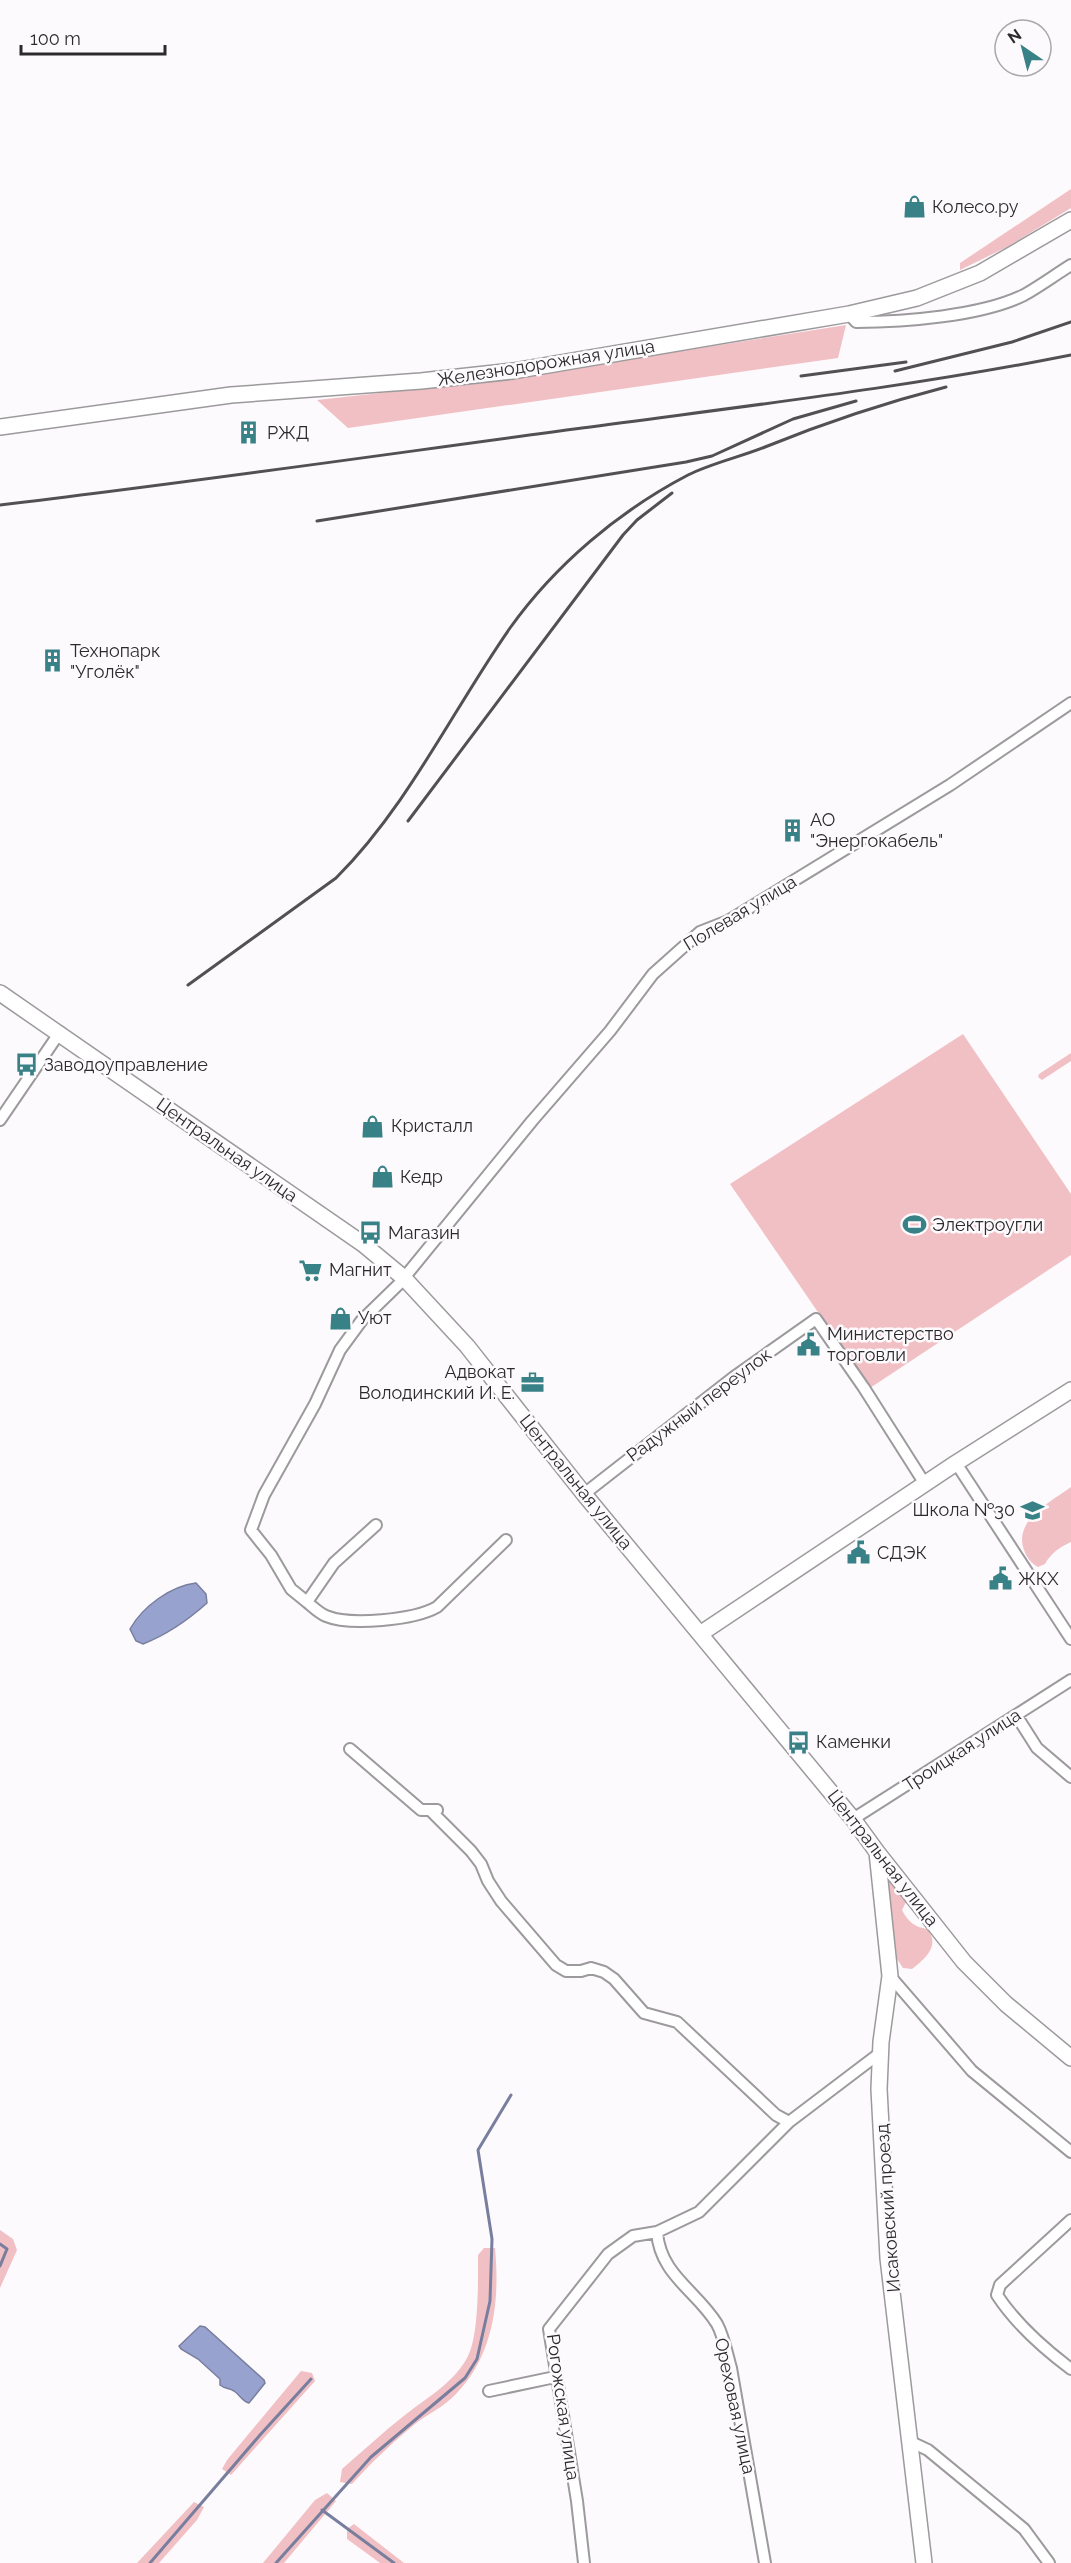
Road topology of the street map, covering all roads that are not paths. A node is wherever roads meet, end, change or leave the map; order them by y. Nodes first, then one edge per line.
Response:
1 (1071, 220) edge
2 (1071, 265) edge
3 (849, 314) junction
4 (0, 427) edge
5 (1070, 707) edge
6 (0, 993) edge
7 (60, 1032) junction
8 (0, 1120) edge
9 (404, 1278) junction
10 (1071, 1390) edge
11 (956, 1463) junction
12 (925, 1484) junction
13 (584, 1494) junction
14 (376, 1525) dead end
15 (506, 1539) dead end
16 (307, 1602) junction
17 (700, 1634) junction
18 (1071, 1639) edge
19 (1071, 1680) edge
20 (1017, 1715) junction
21 (350, 1749) dead end
22 (1071, 1777) edge
23 (853, 1819) junction
24 (877, 1852) junction
25 (890, 1977) junction
26 (880, 2053) junction
27 (1071, 2058) edge
28 (789, 2122) junction
29 (1071, 2152) edge
30 (1071, 2220) edge
31 (657, 2232) junction
32 (1071, 2369) edge
33 (555, 2377) junction
34 (489, 2391) dead end
35 (911, 2442) junction
36 (584, 2563) edge
37 (765, 2563) edge
38 (924, 2563) edge
39 (1049, 2563) edge

1 - 3 main road, Железнодорожная улица
2 - 3 street
3 - 4 main road, Железнодорожная улица
5 - 9 street, Полевая улица
6 - 7 main road, Центральная улица
7 - 8 street
7 - 9 main road, Центральная улица
9 - 13 main road, Центральная улица
9 - 16 street, Полевая улица
10 - 11 main road
11 - 12 main road
11 - 18 street
12 - 13 street, Радужный переулок
12 - 17 main road
13 - 17 main road, Центральная улица
14 - 16 street
15 - 16 street, Полевая улица
17 - 23 main road, Центральная улица
19 - 20 street, Троицкая улица
20 - 22 street
20 - 23 street, Троицкая улица
21 - 28 street
23 - 24 main road, Центральная улица
24 - 25 main road, Исаковский проезд
24 - 27 main road, Центральная улица
25 - 26 main road, Исаковский проезд
25 - 29 street
26 - 28 street, Рогожская улица
26 - 35 main road, Исаковский проезд
28 - 31 street, Рогожская улица
30 - 32 street
31 - 33 street, Рогожская улица
31 - 37 street, Ореховая улица
33 - 34 street
33 - 36 street, Рогожская улица
35 - 38 main road, Исаковский проезд
35 - 39 street

